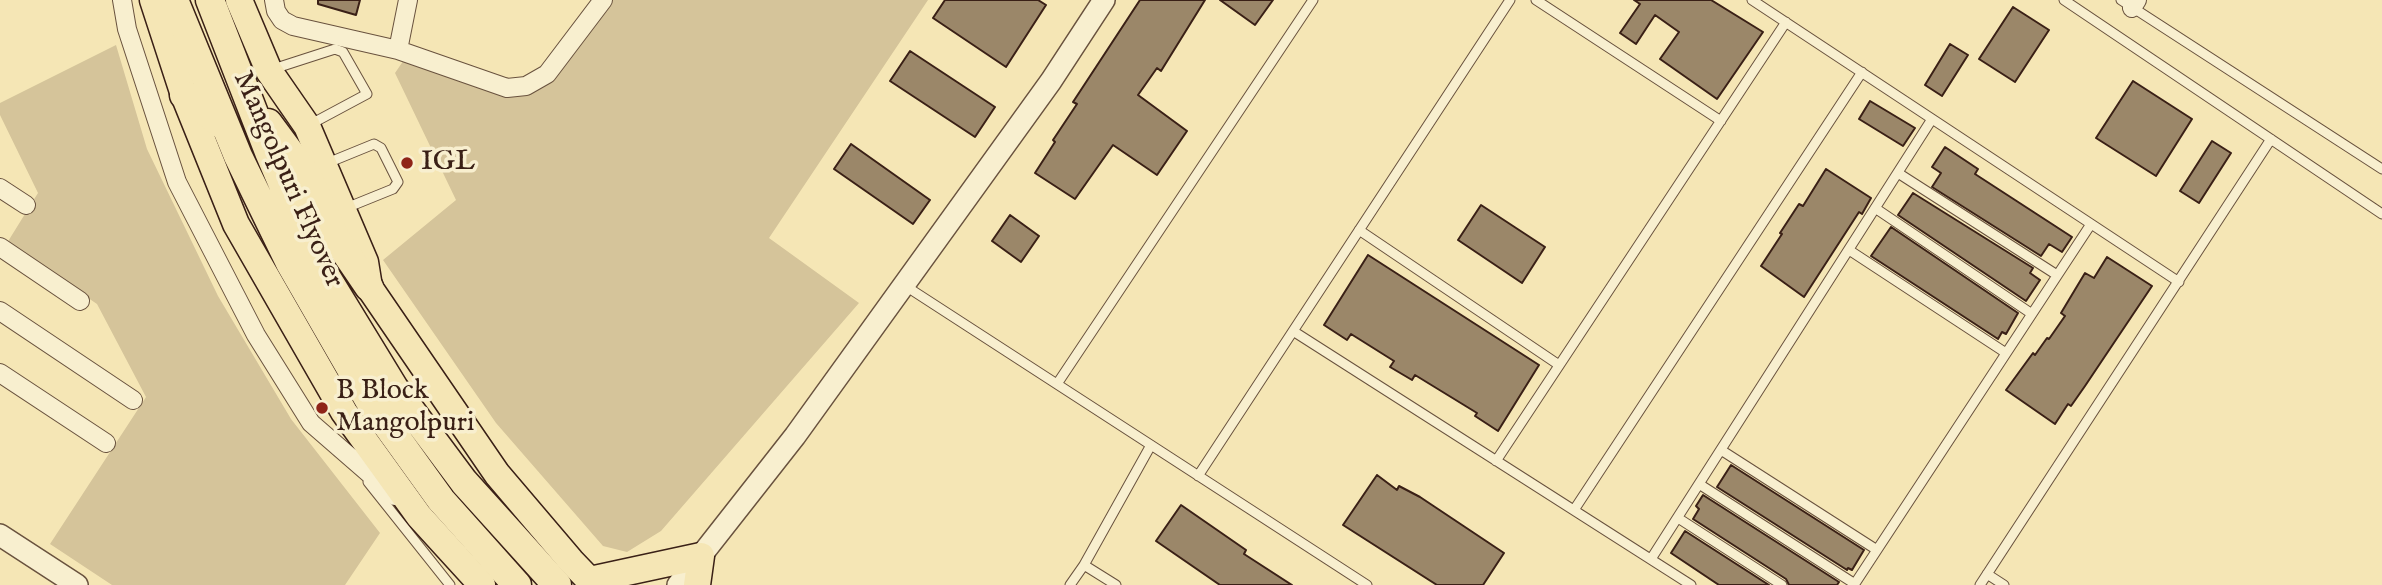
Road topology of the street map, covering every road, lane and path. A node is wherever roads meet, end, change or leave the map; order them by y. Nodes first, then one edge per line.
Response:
1 (122, 0) edge
2 (153, 0) edge
3 (174, 0) edge
4 (210, 0) edge
5 (239, 0) edge
6 (274, 0) edge
7 (408, 0) edge
8 (603, 0) edge
9 (1104, 0) edge
10 (1313, 0) edge
11 (1510, 0) edge
12 (1536, 0) edge
13 (1752, 0) edge
14 (2064, 0) edge
15 (2130, 3) edge
16 (1786, 22) junction
17 (398, 50) junction
18 (269, 71) junction
19 (1862, 72) junction
20 (246, 92) junction
21 (184, 95) junction
22 (1932, 119) junction
23 (1721, 121) junction
24 (307, 126) junction
25 (231, 139) junction
26 (2271, 139) junction
27 (324, 165) junction
28 (2382, 169) edge
29 (1898, 173) junction
30 (0, 188) edge
31 (26, 205) dead end
32 (1875, 208) junction
33 (343, 209) junction
34 (2382, 214) edge
35 (2091, 224) junction
36 (1359, 230) junction
37 (0, 247) edge
38 (1849, 250) junction
39 (2057, 275) junction
40 (2179, 282) junction
41 (904, 285) junction
42 (369, 286) junction
43 (80, 301) dead end
44 (0, 311) edge
45 (2032, 314) junction
46 (1293, 331) junction
47 (2006, 353) junction
48 (1559, 365) junction
49 (0, 373) edge
50 (1057, 384) junction
51 (133, 400) dead end
52 (106, 443) dead end
53 (1152, 445) junction
54 (1721, 450) junction
55 (345, 453) junction
56 (1496, 461) junction
57 (1198, 475) junction
58 (1699, 484) junction
59 (1574, 510) junction
60 (419, 516) junction
61 (1678, 518) junction
62 (0, 535) edge
63 (1877, 550) junction
64 (701, 556) junction
65 (1651, 559) junction
66 (1084, 565) junction
67 (1987, 574) junction
68 (592, 582) edge
69 (1354, 582) edge
70 (1854, 584) edge
71 (77, 585) edge
72 (450, 585) edge
73 (482, 585) edge
74 (517, 585) edge
75 (557, 585) edge
76 (678, 585) edge
77 (697, 585) edge
78 (1070, 585) edge
79 (1116, 585) edge
80 (1367, 585) edge
81 (1691, 585) edge
82 (1782, 585) edge
83 (1980, 585) edge
84 (2004, 585) edge

1 - 55 street
2 - 21 main road
3 - 25 highway, Mangolpuri Flyover
4 - 20 highway, Mangolpuri Flyover
5 - 18 main road
6 - 17 street
7 - 17 street
8 - 17 street
9 - 41 street
10 - 50 lane
11 - 36 lane
12 - 23 lane
13 - 16 lane
14 - 26 lane
15 - 28 lane
16 - 19 lane
16 - 23 lane
18 - 24 main road
18 - 24 lane
19 - 22 lane
19 - 59 lane
20 - 42 highway
20 - 75 highway, Mangolpuri Flyover
21 - 25 highway
21 - 60 main road
22 - 29 lane
22 - 35 lane
23 - 48 lane
24 - 27 main road
25 - 74 highway, Mangolpuri Flyover
26 - 34 lane
26 - 40 lane
27 - 33 main road
27 - 33 lane
29 - 32 lane
29 - 39 lane
30 - 31 street
32 - 38 lane
32 - 45 lane
33 - 42 main road
35 - 39 lane
35 - 40 lane
36 - 46 lane
36 - 48 lane
37 - 43 street
38 - 47 lane
38 - 54 lane
39 - 45 lane
40 - 67 lane
41 - 50 lane
41 - 64 street
42 - 68 main road
44 - 51 street
45 - 47 lane
46 - 56 lane
46 - 57 lane
47 - 63 lane
48 - 56 lane
49 - 52 street
50 - 53 lane
53 - 57 lane
53 - 66 lane
54 - 58 lane
54 - 63 lane
55 - 60 street
55 - 72 lane
56 - 59 lane
57 - 69 lane
58 - 61 lane
58 - 70 lane
59 - 65 lane
60 - 73 main road
61 - 65 lane
61 - 82 lane
62 - 71 street
63 - 70 lane
64 - 68 main road
64 - 76 street
64 - 77 main road
65 - 81 lane
66 - 78 lane
66 - 79 lane
67 - 83 lane
67 - 84 lane
69 - 80 lane

